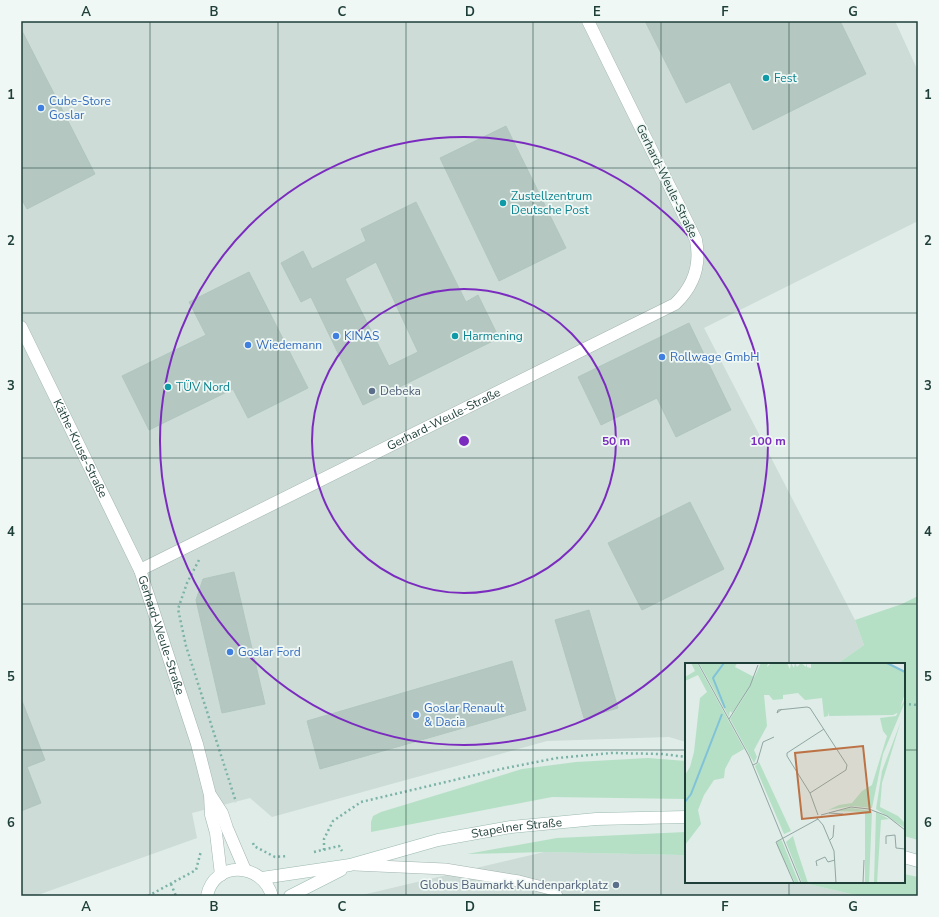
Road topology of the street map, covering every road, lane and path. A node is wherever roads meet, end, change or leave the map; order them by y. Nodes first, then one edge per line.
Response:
1 (588, 21) edge
2 (21, 327) edge
3 (196, 543) junction
4 (140, 570) junction
5 (905, 704) edge
6 (918, 706) edge
7 (685, 757) edge
8 (210, 795) junction
9 (236, 803) dead end
10 (685, 817) edge
11 (216, 833) junction
12 (250, 838) dead end
13 (324, 850) junction
14 (311, 853) dead end
15 (289, 856) dead end
16 (905, 857) edge
17 (918, 861) edge
18 (350, 865) junction
19 (328, 869) junction
20 (245, 870) junction
21 (221, 875) junction
22 (262, 878) junction
23 (171, 884) junction
24 (206, 895) edge
25 (148, 896) edge
26 (176, 896) edge
27 (272, 896) edge
28 (290, 896) edge
29 (557, 896) edge

1 - 3 street, Gerhard-Weule-Straße
2 - 4 street, Käthe-Kruse-Straße
3 - 4 street, Gerhard-Weule-Straße
3 - 9 path
4 - 8 street, Gerhard-Weule-Straße
5 - 6 path
7 - 13 path
8 - 11 street, Gerhard-Weule-Straße
8 - 20 street, Gerhard-Weule-Straße
10 - 18 street, Stapelner Straße
11 - 21 street, Gerhard-Weule-Straße
11 - 23 path
12 - 15 path
13 - 14 path
13 - 18 path
13 - 19 path
16 - 17 street
18 - 19 street, Stapelner Straße
18 - 28 street, Stapelner Straße
18 - 29 lane
19 - 22 street, Stapelner Straße
20 - 21 street
20 - 22 street
21 - 24 street
22 - 27 street
23 - 25 path
23 - 26 path

